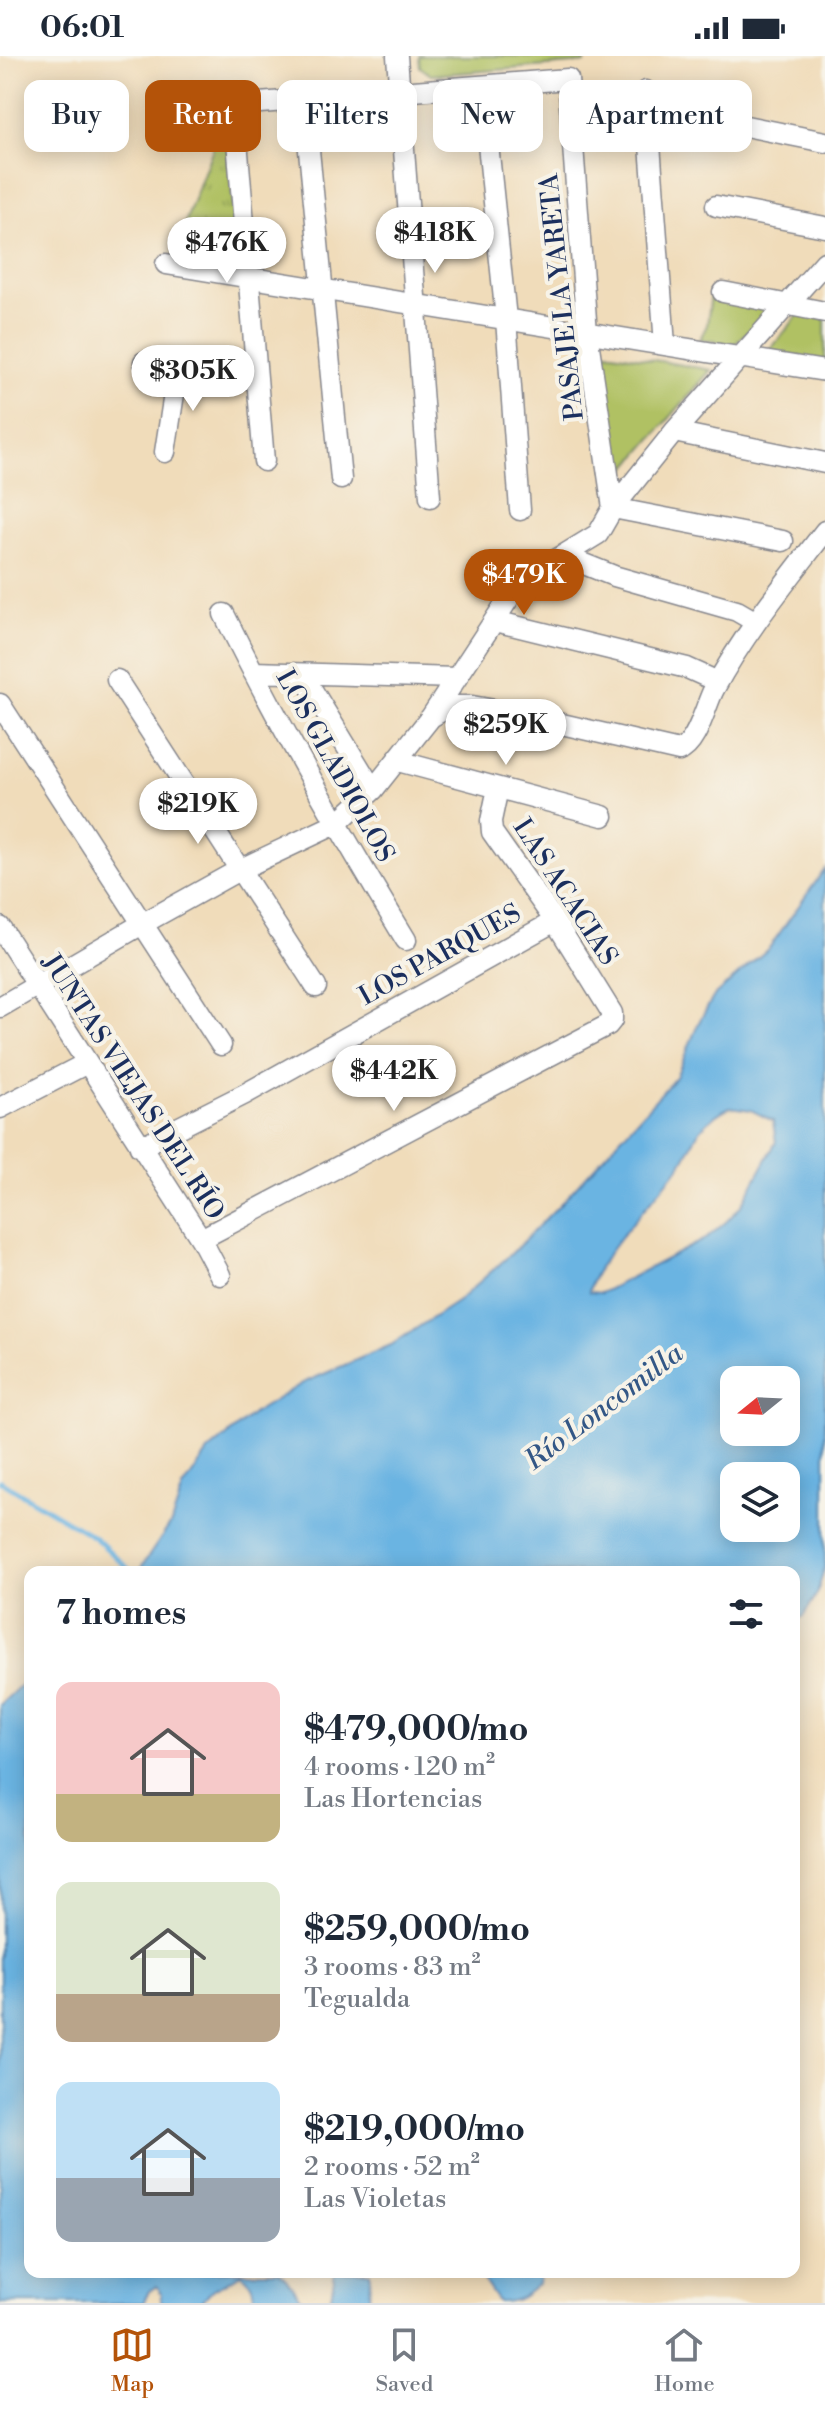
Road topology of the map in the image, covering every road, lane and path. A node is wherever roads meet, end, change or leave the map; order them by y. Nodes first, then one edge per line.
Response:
1 (397, 56) edge
2 (399, 80) edge
3 (543, 81) edge
4 (277, 101) edge
5 (752, 127) edge
6 (825, 142) edge
7 (310, 152) edge
8 (404, 152) edge
9 (489, 152) edge
10 (651, 152) edge
11 (716, 206) dead end
12 (825, 227) edge
13 (825, 262) edge
14 (166, 264) dead end
15 (248, 277) junction
16 (324, 290) junction
17 (723, 292) dead end
18 (415, 304) junction
19 (788, 304) junction
20 (825, 312) edge
21 (506, 319) junction
22 (587, 333) junction
23 (665, 345) junction
24 (739, 357) junction
25 (144, 362) dead end
26 (178, 368) junction
27 (825, 371) edge
28 (257, 380) junction
29 (674, 432) junction
30 (165, 452) dead end
31 (264, 461) dead end
32 (825, 463) edge
33 (341, 479) dead end
34 (430, 497) dead end
35 (520, 510) dead end
36 (610, 514) junction
37 (825, 531) edge
38 (783, 541) dead end
39 (564, 556) junction
40 (224, 614) dead end
41 (495, 621) junction
42 (756, 622) junction
43 (253, 672) junction
44 (303, 675) junction
45 (456, 678) junction
46 (117, 680) dead end
47 (718, 682) junction
48 (0, 704) edge
49 (431, 717) junction
50 (398, 761) junction
51 (498, 788) junction
52 (373, 790) junction
53 (603, 816) dead end
54 (336, 824) junction
55 (239, 870) junction
56 (555, 921) junction
57 (142, 924) junction
58 (0, 927) edge
59 (406, 940) dead end
60 (37, 986) junction
61 (316, 987) dead end
62 (0, 1007) edge
63 (221, 1045) dead end
64 (87, 1063) junction
65 (0, 1108) edge
66 (140, 1147) junction
67 (201, 1239) junction
68 (220, 1275) dead end

1 - 2 street
3 - 22 street, PASAJE LA YARETA
4 - 15 street
5 - 6 street
7 - 16 street
8 - 18 street
9 - 21 street
10 - 23 street
11 - 12 street
13 - 19 street
14 - 15 street
15 - 16 street
15 - 28 street
16 - 18 street
16 - 33 street
17 - 19 street
18 - 21 street
18 - 34 street
19 - 20 street
19 - 24 street
21 - 22 street
21 - 35 street
22 - 23 street
22 - 36 street, PASAJE LA YARETA
23 - 24 street
24 - 27 street
24 - 29 street
25 - 26 street
26 - 28 street
26 - 30 street
28 - 31 street
29 - 32 street
29 - 36 street
36 - 38 street
36 - 39 street
37 - 42 street
39 - 41 street
39 - 42 street
40 - 43 street, LOS GLADIOLOS
41 - 45 street
41 - 47 street
42 - 47 street
43 - 44 street
43 - 54 street, LOS GLADIOLOS
44 - 45 street
44 - 52 street
45 - 49 street
46 - 55 street
47 - 49 street
48 - 57 street
49 - 50 street
50 - 51 street
50 - 52 street
51 - 53 street
51 - 56 street, LAS ACACIAS
52 - 54 street
54 - 55 street
54 - 59 street, LOS GLADIOLOS
55 - 57 street
55 - 61 street
56 - 66 street, LOS PARQUES
56 - 67 street, LAS ACACIAS
57 - 60 street
57 - 63 street
58 - 60 street, JUNTAS VIEJAS DEL RÍO
60 - 62 street
60 - 64 street, JUNTAS VIEJAS DEL RÍO
64 - 65 street
64 - 66 street, JUNTAS VIEJAS DEL RÍO
66 - 67 street, JUNTAS VIEJAS DEL RÍO
67 - 68 street, JUNTAS VIEJAS DEL RÍO

